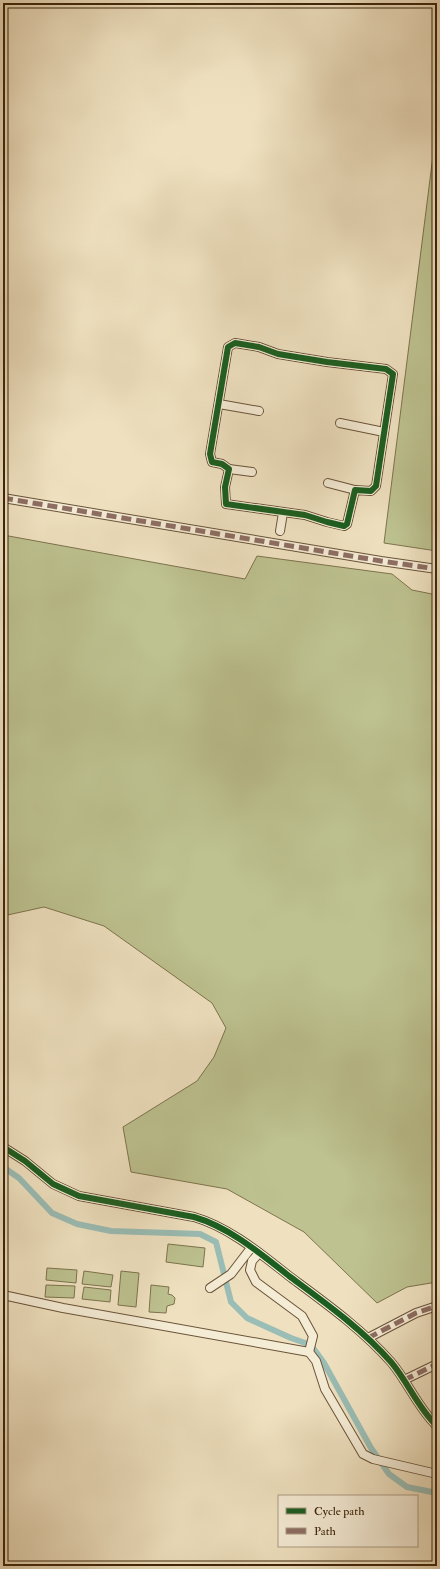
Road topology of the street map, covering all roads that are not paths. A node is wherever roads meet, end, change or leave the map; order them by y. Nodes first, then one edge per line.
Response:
1 (219, 404) junction
2 (259, 411) dead end
3 (340, 423) dead end
4 (384, 432) junction
5 (229, 469) junction
6 (252, 472) dead end
7 (328, 483) dead end
8 (355, 490) junction
9 (3, 498) edge
10 (283, 512) junction
11 (280, 531) dead end
12 (437, 569) edge
13 (3, 1147) edge
14 (251, 1248) junction
15 (258, 1253) junction
16 (210, 1288) dead end
17 (3, 1295) edge
18 (437, 1306) edge
19 (368, 1338) junction
20 (309, 1352) junction
21 (437, 1364) edge
22 (404, 1380) junction
23 (437, 1426) edge
24 (437, 1474) edge

1 - 2 street
1 - 4 street
1 - 5 street
3 - 4 street
4 - 8 street
5 - 6 street
5 - 10 street
7 - 8 street
8 - 10 street
9 - 12 street
10 - 11 street
13 - 14 street
14 - 15 street
14 - 16 street
15 - 19 street
15 - 20 street
17 - 20 street
18 - 19 street
19 - 22 street
20 - 24 street
21 - 22 street
22 - 23 street

